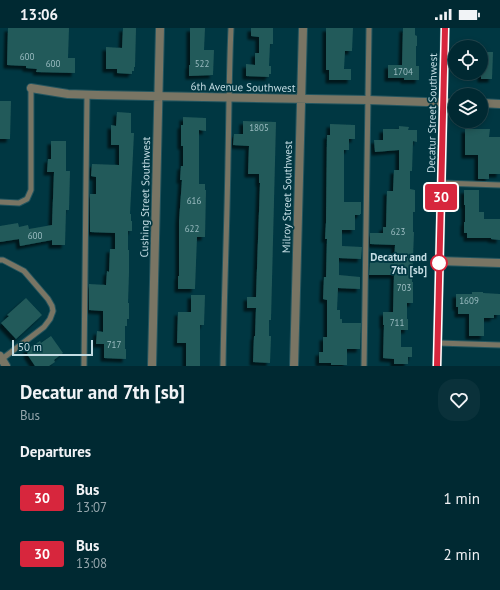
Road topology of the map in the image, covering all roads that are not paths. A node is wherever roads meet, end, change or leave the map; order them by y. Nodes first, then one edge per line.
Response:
1 (160, 28) edge
2 (231, 28) edge
3 (303, 28) edge
4 (369, 28) edge
5 (445, 28) edge
6 (31, 88) joint
7 (87, 95) junction
8 (158, 97) junction
9 (229, 98) junction
10 (300, 99) junction
11 (368, 100) junction
12 (443, 103) junction
13 (448, 103) edge
14 (488, 103) edge
15 (500, 104) edge
16 (442, 183) junction
17 (500, 185) edge
18 (0, 202) edge
19 (0, 260) edge
20 (439, 261) junction
21 (500, 263) edge
22 (438, 344) junction
23 (500, 345) edge
24 (3, 361) edge
25 (84, 366) edge
26 (152, 366) edge
27 (223, 366) edge
28 (294, 366) edge
29 (364, 366) edge
30 (437, 366) edge

1 - 8 street, Cushing Street Southwest
2 - 9 lane
3 - 10 street, Milroy Street Southwest
4 - 11 lane
5 - 12 street, Decatur Street Southwest
6 - 7 street, 6th Avenue Southwest
6 - 18 lane
7 - 8 street, 6th Avenue Southwest
7 - 25 lane
8 - 9 street, 6th Avenue Southwest
8 - 26 street, Cushing Street Southwest
9 - 10 street, 6th Avenue Southwest
9 - 27 lane
10 - 11 street, 6th Avenue Southwest
10 - 28 street, Milroy Street Southwest
11 - 12 street, 6th Avenue Southwest
11 - 29 lane
12 - 13 street, 6th Avenue Southwest
12 - 16 street, Decatur Street Southwest
14 - 15 street
16 - 17 lane
16 - 20 street, Decatur Street Southwest
19 - 24 lane
20 - 21 street
20 - 22 street, Decatur Street Southwest
22 - 23 lane
22 - 30 street, Decatur Street Southwest

